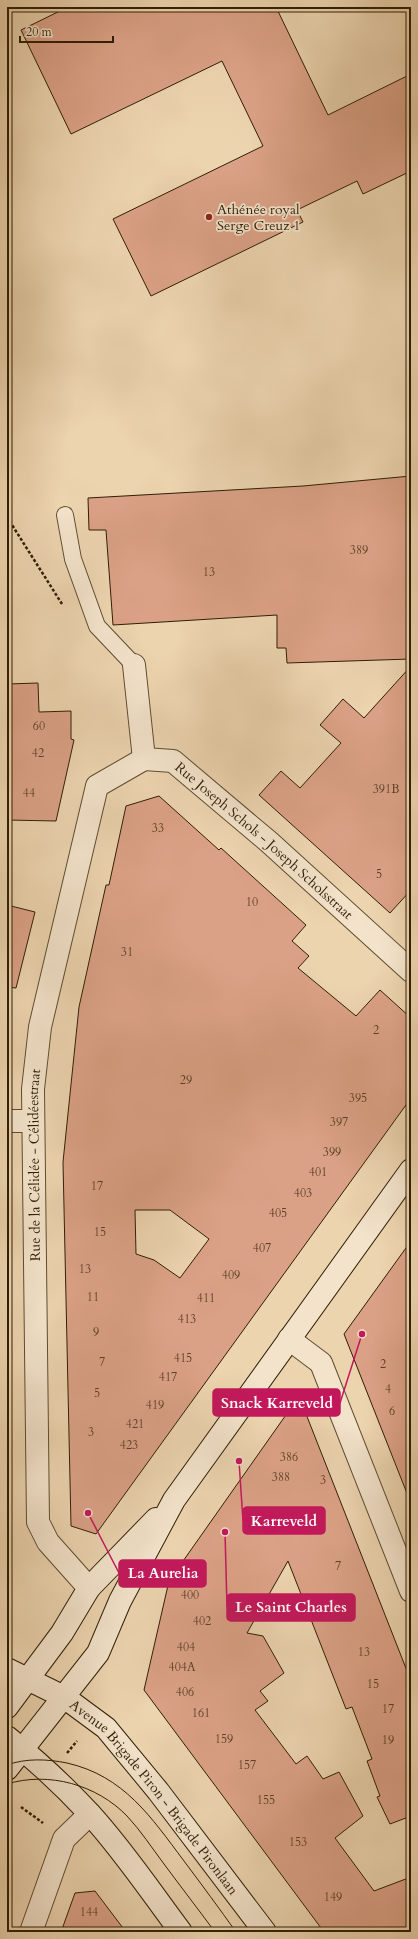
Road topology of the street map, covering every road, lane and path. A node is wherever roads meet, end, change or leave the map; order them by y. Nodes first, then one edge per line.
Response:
1 (65, 515) dead end
2 (134, 665) joint
3 (144, 759) junction
4 (411, 971) edge
5 (7, 1120) edge
6 (33, 1121) junction
7 (411, 1170) edge
8 (289, 1339) junction
9 (174, 1500) junction
10 (89, 1588) junction
11 (411, 1591) edge
12 (7, 1669) edge
13 (29, 1678) junction
14 (64, 1696) junction
15 (7, 1707) edge
16 (15, 1743) edge
17 (7, 1769) edge
18 (90, 1814) junction
19 (31, 1932) edge
20 (181, 1932) edge
21 (264, 1932) edge

1 - 2 lane
2 - 3 street
3 - 4 street, Rue Joseph Schols - Joseph Scholsstraat
3 - 6 street, Rue de la Célidée - Célidéestraat
5 - 6 street
6 - 10 street, Rue de la Célidée - Célidéestraat
7 - 8 street
8 - 9 street
8 - 11 street
9 - 10 street
9 - 14 street
10 - 13 street
12 - 13 street, Avenue Brigade Piron - Brigade Pironlaan
13 - 14 street, Avenue Brigade Piron - Brigade Pironlaan
13 - 15 street
14 - 16 street
14 - 21 street, Avenue Brigade Piron - Brigade Pironlaan
16 - 17 street
16 - 18 street
18 - 19 street
18 - 20 street

